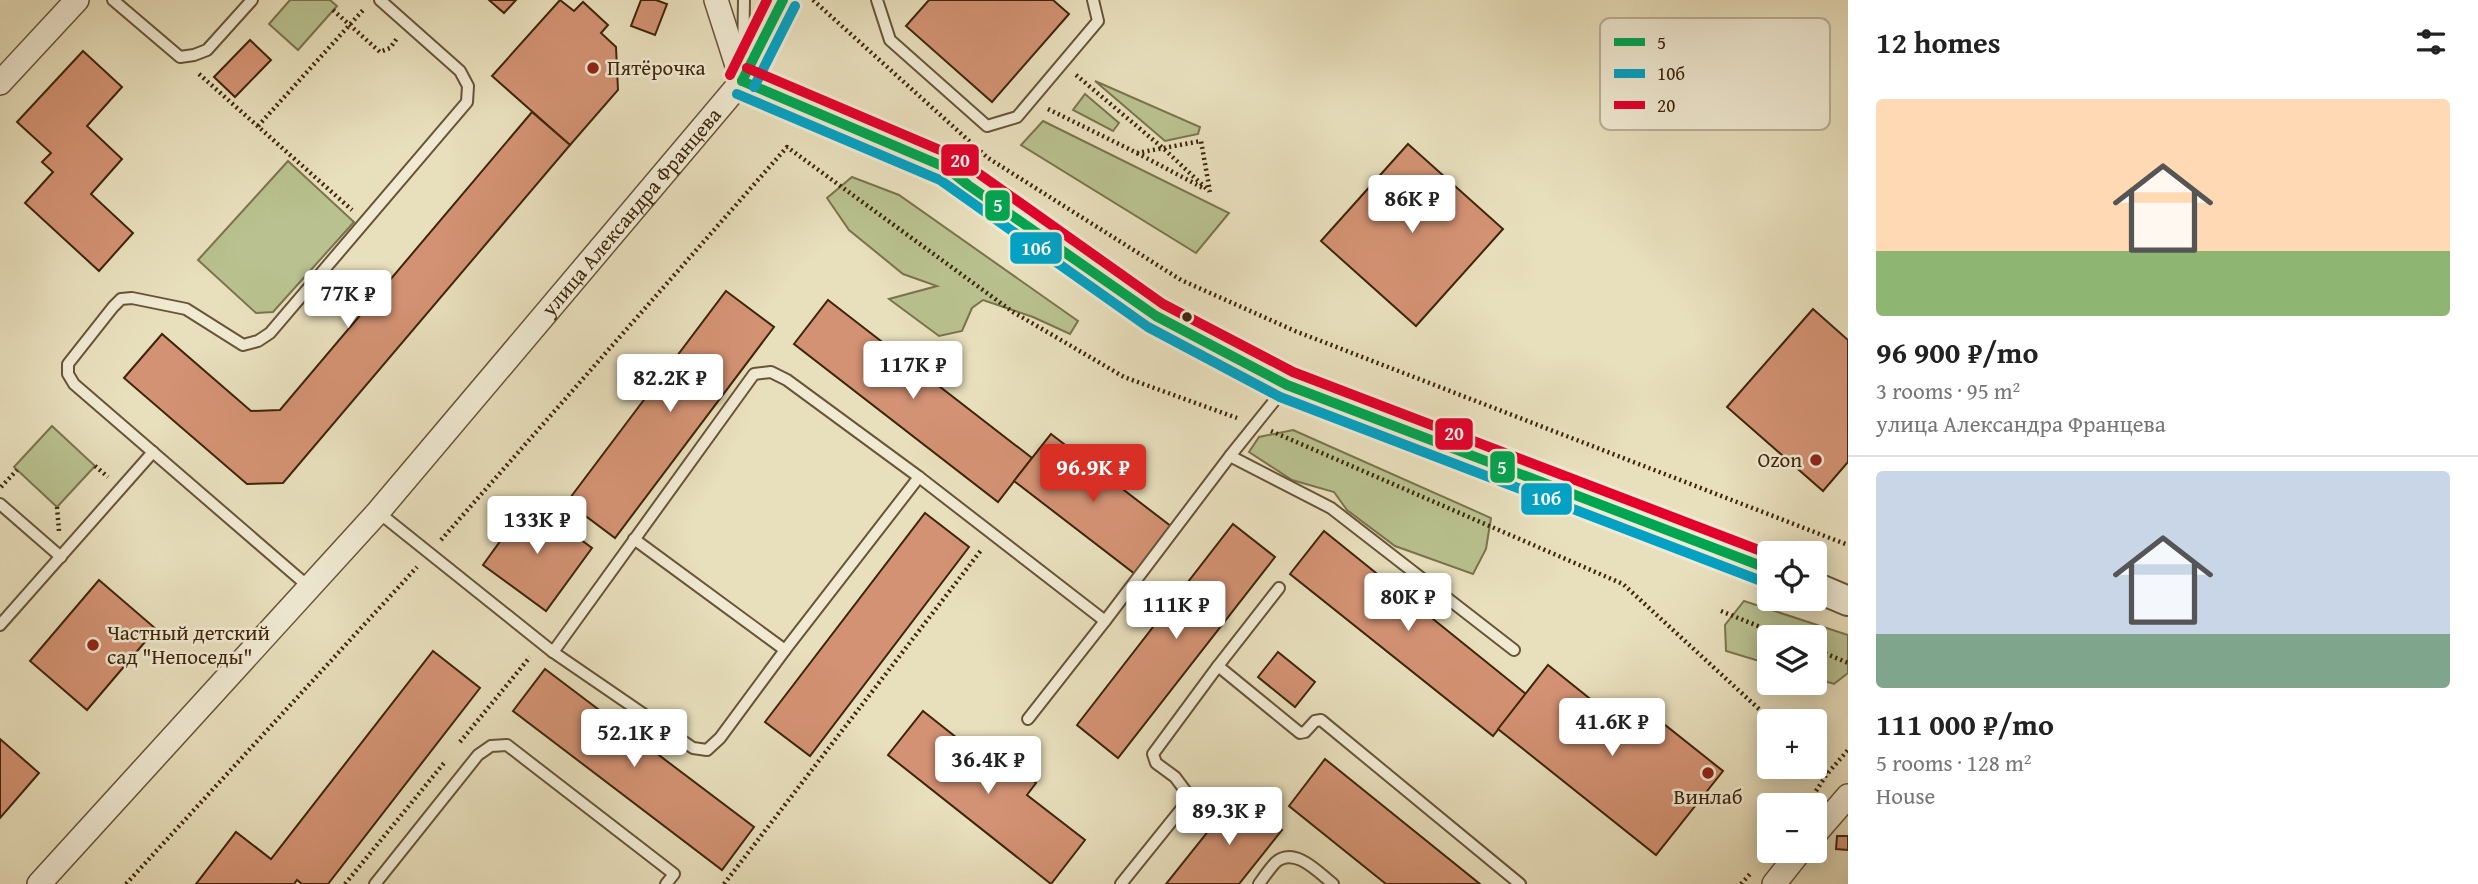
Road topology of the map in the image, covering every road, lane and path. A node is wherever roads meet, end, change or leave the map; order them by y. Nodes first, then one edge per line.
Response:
1 (77, 0) edge
2 (113, 0) edge
3 (252, 0) edge
4 (372, 0) edge
5 (380, 0) edge
6 (716, 0) edge
7 (744, 0) edge
8 (783, 0) edge
9 (813, 0) edge
10 (877, 0) edge
11 (1093, 0) edge
12 (333, 10) dead end
13 (408, 25) junction
14 (350, 26) junction
15 (180, 57) junction
16 (1063, 63) junction
17 (742, 81) junction
18 (0, 83) edge
19 (1031, 101) junction
20 (258, 126) junction
21 (1164, 149) junction
22 (1137, 153) junction
23 (1210, 192) junction
24 (365, 221) junction
25 (1287, 386) junction
26 (153, 452) junction
27 (1230, 456) junction
28 (17, 470) dead end
29 (919, 477) junction
30 (0, 489) edge
31 (0, 504) edge
32 (378, 512) junction
33 (992, 534) junction
34 (634, 539) junction
35 (1848, 545) edge
36 (61, 557) junction
37 (1757, 564) edge
38 (309, 587) junction
39 (1279, 588) dead end
40 (1827, 592) edge
41 (1848, 601) edge
42 (1721, 611) dead end
43 (1105, 621) junction
44 (0, 625) edge
45 (1757, 626) edge
46 (785, 650) junction
47 (1514, 650) dead end
48 (553, 652) junction
49 (1827, 654) edge
50 (1848, 663) edge
51 (1218, 666) junction
52 (1028, 719) dead end
53 (1848, 750) edge
54 (1827, 774) edge
55 (1848, 796) edge
56 (1827, 820) edge
57 (1791, 863) edge
58 (39, 884) edge
59 (375, 884) edge
60 (666, 884) edge
61 (724, 884) edge
62 (1121, 884) edge
63 (1259, 884) edge
64 (1333, 884) edge
65 (1520, 884) edge
66 (1774, 884) edge

1 - 18 street
2 - 15 lane
3 - 15 lane
4 - 14 path
5 - 13 lane
6 - 17 street
7 - 17 lane
8 - 17 street
9 - 35 path
10 - 19 lane
11 - 16 lane
12 - 14 path
13 - 14 path
13 - 24 lane
14 - 20 path
15 - 20 path
16 - 19 lane
16 - 21 path
17 - 25 street
17 - 32 street, улица Александра Францева
19 - 22 path
20 - 24 path
21 - 22 path
21 - 23 path
21 - 23 path
22 - 23 path
24 - 26 lane
25 - 27 lane
25 - 37 street
26 - 36 lane
26 - 38 lane
27 - 43 lane
27 - 47 lane
28 - 30 path
29 - 33 lane
29 - 34 lane
29 - 46 lane
31 - 36 lane
32 - 38 street, улица Александра Францева
32 - 48 lane
33 - 43 lane
33 - 61 path
34 - 46 lane
34 - 48 lane
36 - 44 lane
38 - 58 street, улица Александра Францева
39 - 51 lane
40 - 41 street
42 - 45 path
43 - 52 lane
46 - 48 lane
49 - 50 path
51 - 62 lane
51 - 65 lane
53 - 54 path
55 - 56 street
57 - 66 street
59 - 60 lane
63 - 64 lane

